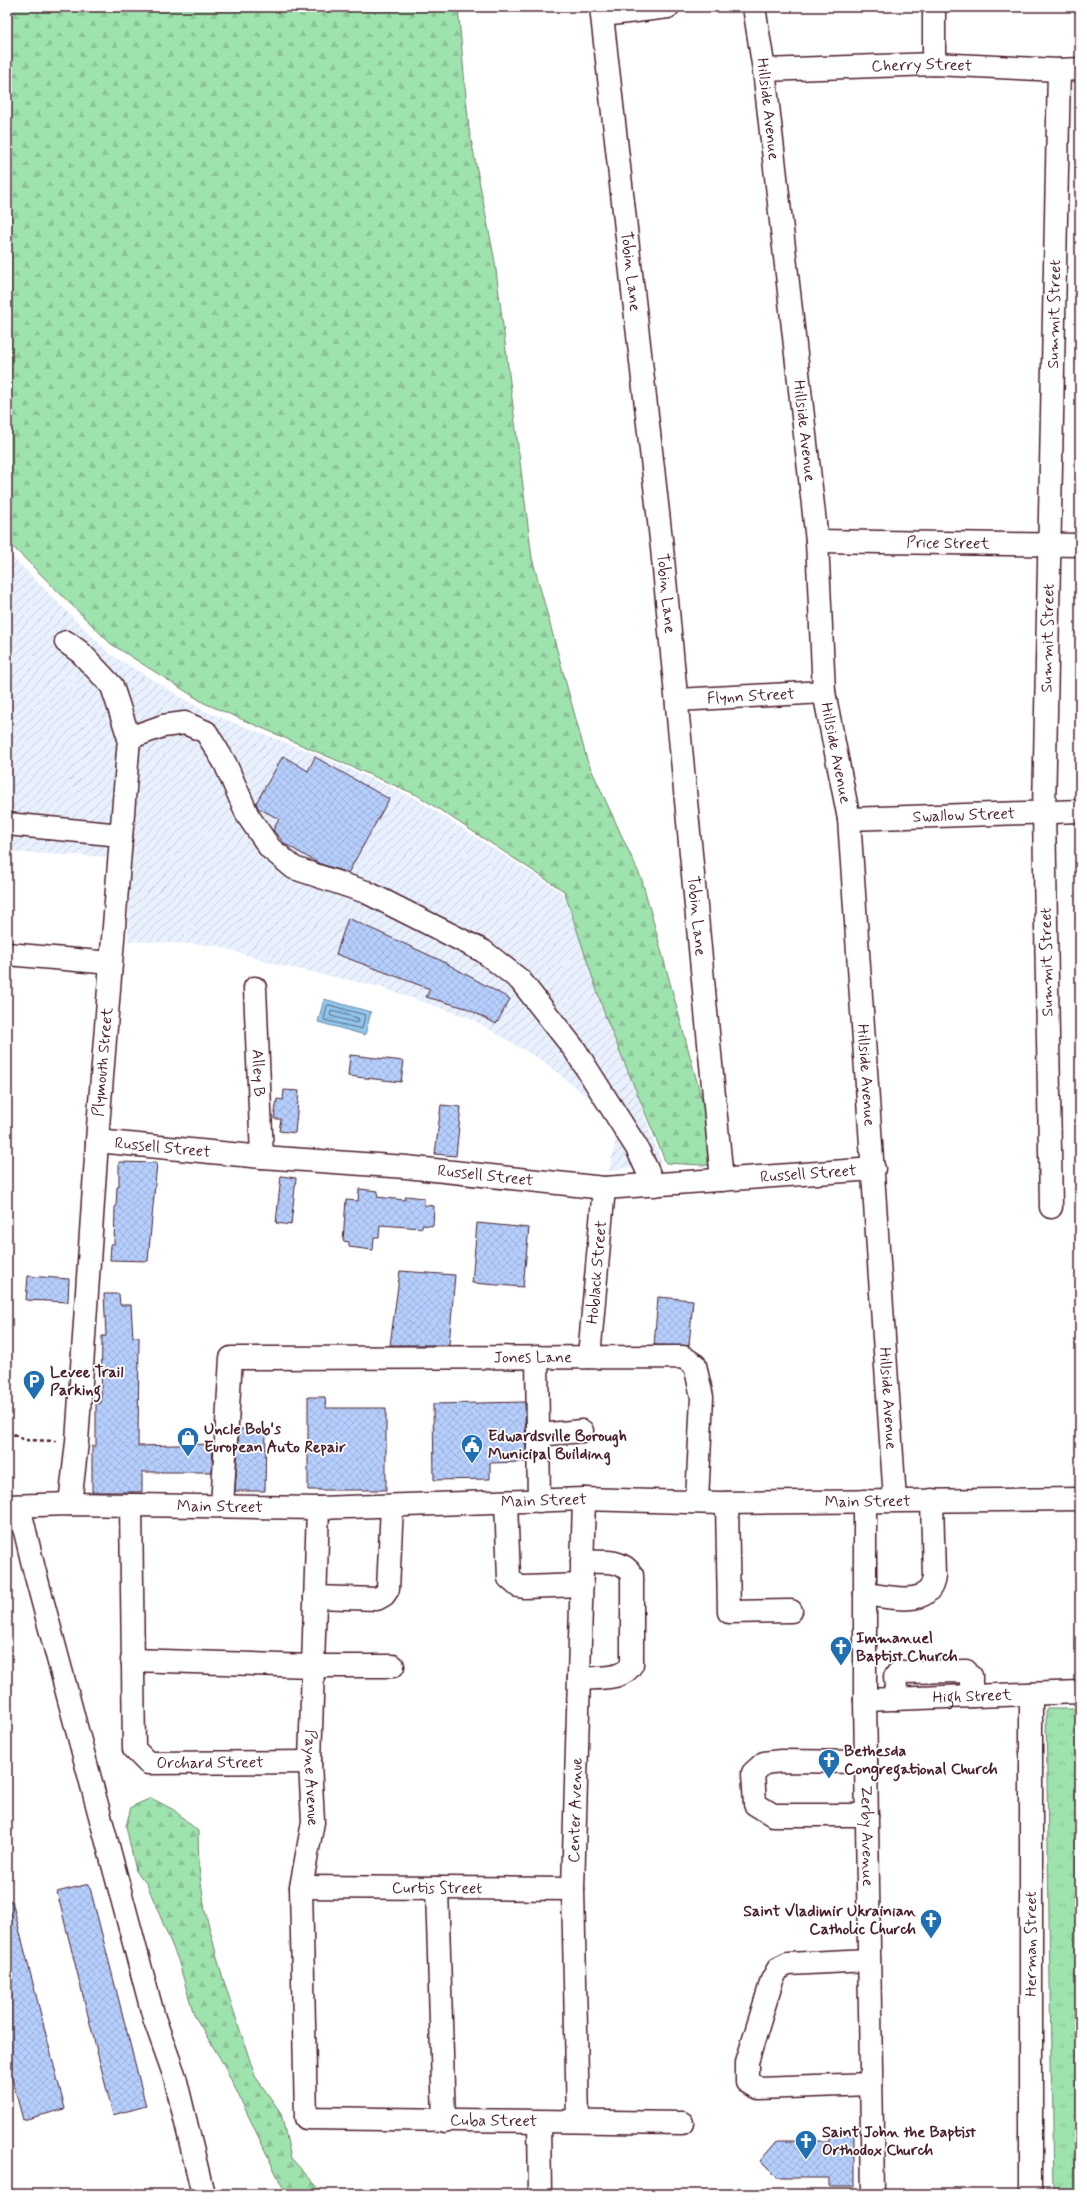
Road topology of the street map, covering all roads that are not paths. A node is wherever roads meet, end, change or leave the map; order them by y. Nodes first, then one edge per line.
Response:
1 (668, 7) edge
2 (754, 7) edge
3 (934, 7) edge
4 (602, 11) edge
5 (934, 64) junction
6 (1070, 69) edge
7 (764, 70) junction
8 (817, 540) junction
9 (1048, 544) junction
10 (1080, 545) edge
11 (66, 642) dead end
12 (824, 692) junction
13 (677, 700) junction
14 (129, 738) junction
15 (1080, 810) edge
16 (1044, 811) junction
17 (849, 819) junction
18 (7, 824) edge
19 (121, 835) junction
20 (7, 954) edge
21 (111, 963) junction
22 (255, 988) dead end
23 (97, 1141) junction
24 (262, 1157) junction
25 (874, 1169) junction
26 (722, 1180) junction
27 (654, 1185) junction
28 (604, 1188) junction
29 (1051, 1207) dead end
30 (537, 1357) junction
31 (589, 1357) junction
32 (582, 1431) dead end
33 (538, 1434) junction
34 (584, 1499) junction
35 (1080, 1499) edge
36 (895, 1500) junction
37 (932, 1500) junction
38 (540, 1501) junction
39 (696, 1501) junction
40 (506, 1502) junction
41 (728, 1502) junction
42 (865, 1502) junction
43 (70, 1504) junction
44 (131, 1505) junction
45 (13, 1506) edge
46 (222, 1506) junction
47 (392, 1506) junction
48 (318, 1508) junction
49 (582, 1562) junction
50 (582, 1585) junction
51 (865, 1594) junction
52 (315, 1597) junction
53 (791, 1611) dead end
54 (132, 1660) junction
55 (312, 1666) junction
56 (393, 1666) dead end
57 (579, 1679) junction
58 (1080, 1692) edge
59 (1032, 1694) junction
60 (865, 1700) junction
61 (310, 1762) junction
62 (866, 1762) junction
63 (867, 1815) junction
64 (301, 1887) junction
65 (437, 1888) junction
66 (573, 1889) junction
67 (869, 1960) junction
68 (871, 2084) junction
69 (306, 2118) joint
70 (444, 2121) junction
71 (578, 2121) junction
72 (539, 2122) junction
73 (682, 2123) dead end
74 (203, 2194) edge
75 (540, 2194) edge
76 (873, 2194) edge
77 (1032, 2194) edge

1 - 4 street
2 - 7 street, Hillside Avenue
3 - 5 street
4 - 13 street, Tobin Lane
5 - 6 street, Cherry Street
5 - 7 street, Cherry Street
6 - 9 street, Summit Street
7 - 8 street, Hillside Avenue
8 - 9 street, Price Street
8 - 12 street, Hillside Avenue
9 - 10 street, Price Street
9 - 16 street, Summit Street
11 - 14 street, Plymouth Street
12 - 13 street, Flynn Street
12 - 17 street, Hillside Avenue
13 - 26 street, Tobin Lane
14 - 19 street, Plymouth Street
14 - 27 street
15 - 16 street, Swallow Street
16 - 17 street, Swallow Street
16 - 29 street, Summit Street
17 - 25 street, Hillside Avenue
18 - 19 street
19 - 21 street, Plymouth Street
20 - 21 street
21 - 23 street, Plymouth Street
22 - 24 street, Alley B
23 - 24 street, Russell Street
23 - 43 street, Plymouth Street
24 - 28 street, Russell Street
25 - 26 street, Russell Street
25 - 36 street, Hillside Avenue
26 - 27 street, Russell Street
27 - 28 street, Russell Street
28 - 31 street, Hoblack Street
30 - 31 street, Jones Lane
30 - 33 street
30 - 46 street, Jones Lane
31 - 39 street, Jones Lane
32 - 33 street
33 - 38 street
34 - 38 street, Main Street
34 - 39 street, Main Street
34 - 49 street, Center Avenue
35 - 37 street, Main Street
36 - 37 street, Main Street
36 - 42 street, Main Street
37 - 51 street
38 - 40 street, Main Street
39 - 41 street, Main Street
40 - 47 street, Main Street
40 - 50 street
41 - 42 street, Main Street
41 - 53 street
42 - 51 street, Zerby Avenue
43 - 44 street, Main Street
43 - 45 street, Main Street
44 - 46 street, Main Street
44 - 54 street, Orchard Street
45 - 74 street
46 - 48 street, Main Street
47 - 48 street, Main Street
47 - 52 street
48 - 52 street, Payne Avenue
49 - 50 street, Center Avenue
49 - 57 street
50 - 57 street, Center Avenue
51 - 60 street, Zerby Avenue
52 - 55 street, Payne Avenue
54 - 55 street
54 - 61 street, Orchard Street
55 - 56 street
55 - 61 street, Payne Avenue
57 - 66 street, Center Avenue
58 - 59 street, High Street
59 - 60 street, High Street
59 - 77 street, Herman Street
60 - 62 street, Zerby Avenue
61 - 64 street, Payne Avenue
62 - 63 street, Zerby Avenue
62 - 63 street
63 - 67 street, Zerby Avenue
64 - 65 street, Curtis Street
64 - 69 street, Payne Avenue
65 - 66 street, Curtis Street
65 - 70 street
66 - 71 street, Center Avenue
67 - 68 street, Zerby Avenue
67 - 68 street
68 - 76 street, Zerby Avenue
69 - 70 street, Cuba Street
70 - 72 street, Cuba Street
71 - 72 street, Cuba Street
71 - 73 street, Cuba Street
72 - 75 street

